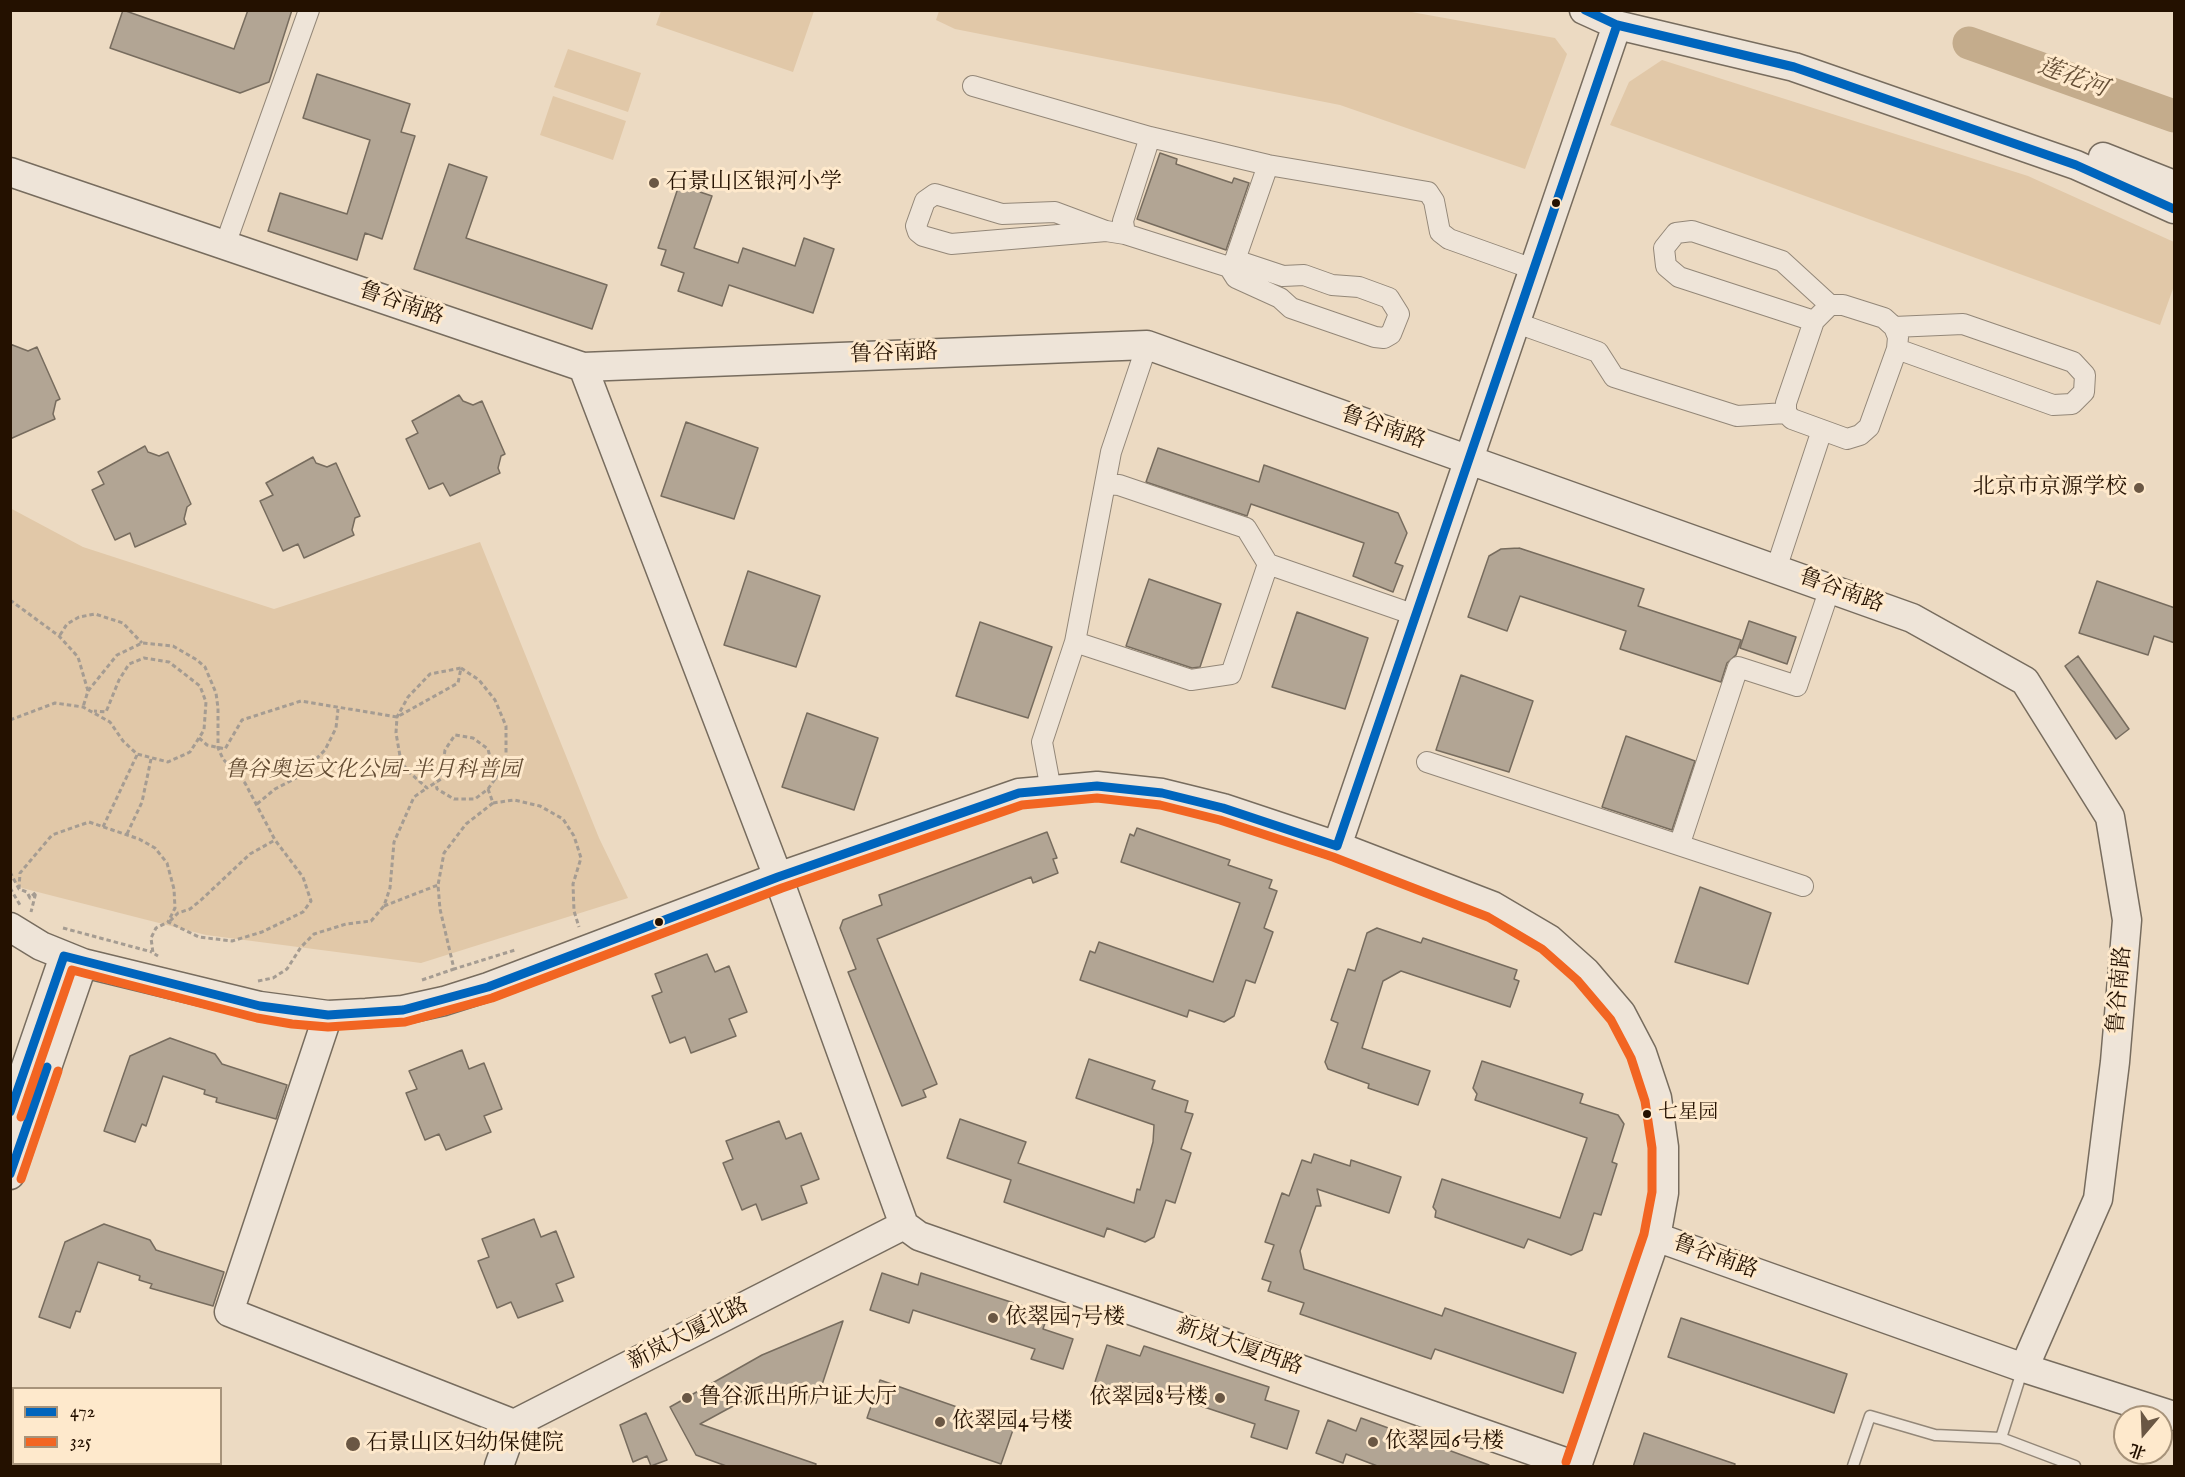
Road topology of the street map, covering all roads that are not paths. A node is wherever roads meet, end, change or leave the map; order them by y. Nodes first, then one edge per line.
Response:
1 (309, 10) edge
2 (1584, 10) edge
3 (1617, 25) junction
4 (973, 86) dead end
5 (1150, 137) junction
6 (1268, 165) junction
7 (10, 172) edge
8 (2175, 185) edge
9 (2175, 209) edge
10 (1116, 232) junction
11 (225, 245) junction
12 (1232, 263) junction
13 (1533, 269) junction
14 (1830, 305) junction
15 (1814, 321) junction
16 (1514, 322) junction
17 (1894, 327) junction
18 (1147, 345) junction
19 (1897, 349) junction
20 (583, 367) junction
21 (1786, 413) junction
22 (1822, 430) junction
23 (1468, 459) junction
24 (1105, 484) junction
25 (1268, 564) junction
26 (1776, 569) junction
27 (1830, 588) junction
28 (1415, 615) junction
29 (1075, 642) junction
30 (1427, 762) dead end
31 (1051, 790) junction
32 (1680, 843) junction
33 (1337, 846) junction
34 (778, 876) junction
35 (1803, 886) dead end
36 (10, 927) edge
37 (74, 959) junction
38 (328, 1015) junction
39 (10, 1113) edge
40 (10, 1175) edge
41 (904, 1226) junction
42 (1656, 1237) junction
43 (2024, 1368) junction
44 (2175, 1416) edge
45 (514, 1424) junction
46 (2001, 1438) junction
47 (499, 1467) edge
48 (1577, 1467) edge
49 (1852, 1467) edge
50 (2075, 1467) edge

1 - 11 street
2 - 3 street
3 - 8 street
3 - 9 street
3 - 13 street
4 - 5 street
5 - 6 street
5 - 10 street
6 - 12 street
6 - 13 street
7 - 11 street, 鲁谷南路
10 - 10 street
10 - 12 street
11 - 20 street, 鲁谷南路
12 - 12 street
13 - 16 street
14 - 15 street
14 - 15 street
14 - 17 street
15 - 21 street
16 - 21 street
16 - 23 street
17 - 19 street
17 - 19 street
18 - 20 street, 鲁谷南路
18 - 23 street, 鲁谷南路
18 - 24 street
19 - 22 street
20 - 34 street
21 - 22 street
22 - 26 street
23 - 26 street, 鲁谷南路
23 - 28 street
24 - 25 street
24 - 29 street
25 - 28 street
25 - 29 street
26 - 27 street, 鲁谷南路
27 - 32 street
27 - 43 street, 鲁谷南路
28 - 33 street
29 - 31 street
30 - 32 street
31 - 33 street, 鲁谷南路
31 - 34 street, 鲁谷南路
32 - 35 street
33 - 42 street, 鲁谷南路
34 - 38 street, 鲁谷南路
34 - 41 street
36 - 37 street, 鲁谷南路
37 - 38 street, 鲁谷南路
37 - 39 street
37 - 40 street
38 - 45 street
41 - 45 street, 新岚大厦北路
41 - 48 street, 新岚大厦西路
42 - 43 street, 鲁谷南路
42 - 48 street
43 - 44 street, 鲁谷南路
43 - 46 lane
45 - 47 street
46 - 49 lane
46 - 50 lane

